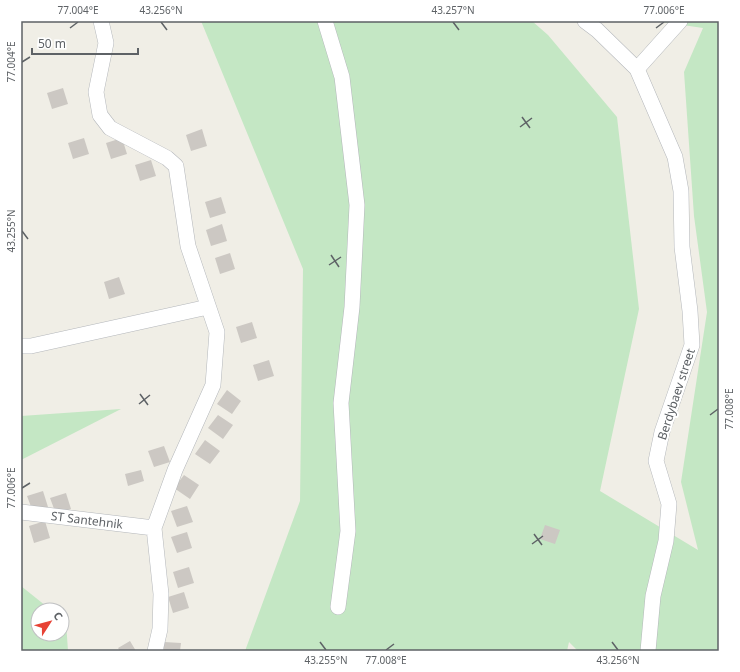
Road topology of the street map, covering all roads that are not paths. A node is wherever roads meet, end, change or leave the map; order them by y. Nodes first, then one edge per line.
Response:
1 (101, 21) edge
2 (325, 21) edge
3 (585, 21) edge
4 (680, 21) edge
5 (637, 69) junction
6 (208, 306) junction
7 (21, 346) edge
8 (21, 512) edge
9 (154, 528) junction
10 (338, 607) dead end
11 (156, 651) edge
12 (648, 651) edge

1 - 6 street
2 - 10 street
3 - 5 street
4 - 5 street
5 - 12 street, Berdybaev street
6 - 7 street
6 - 9 street
8 - 9 street, ST Santehnik
9 - 11 street

